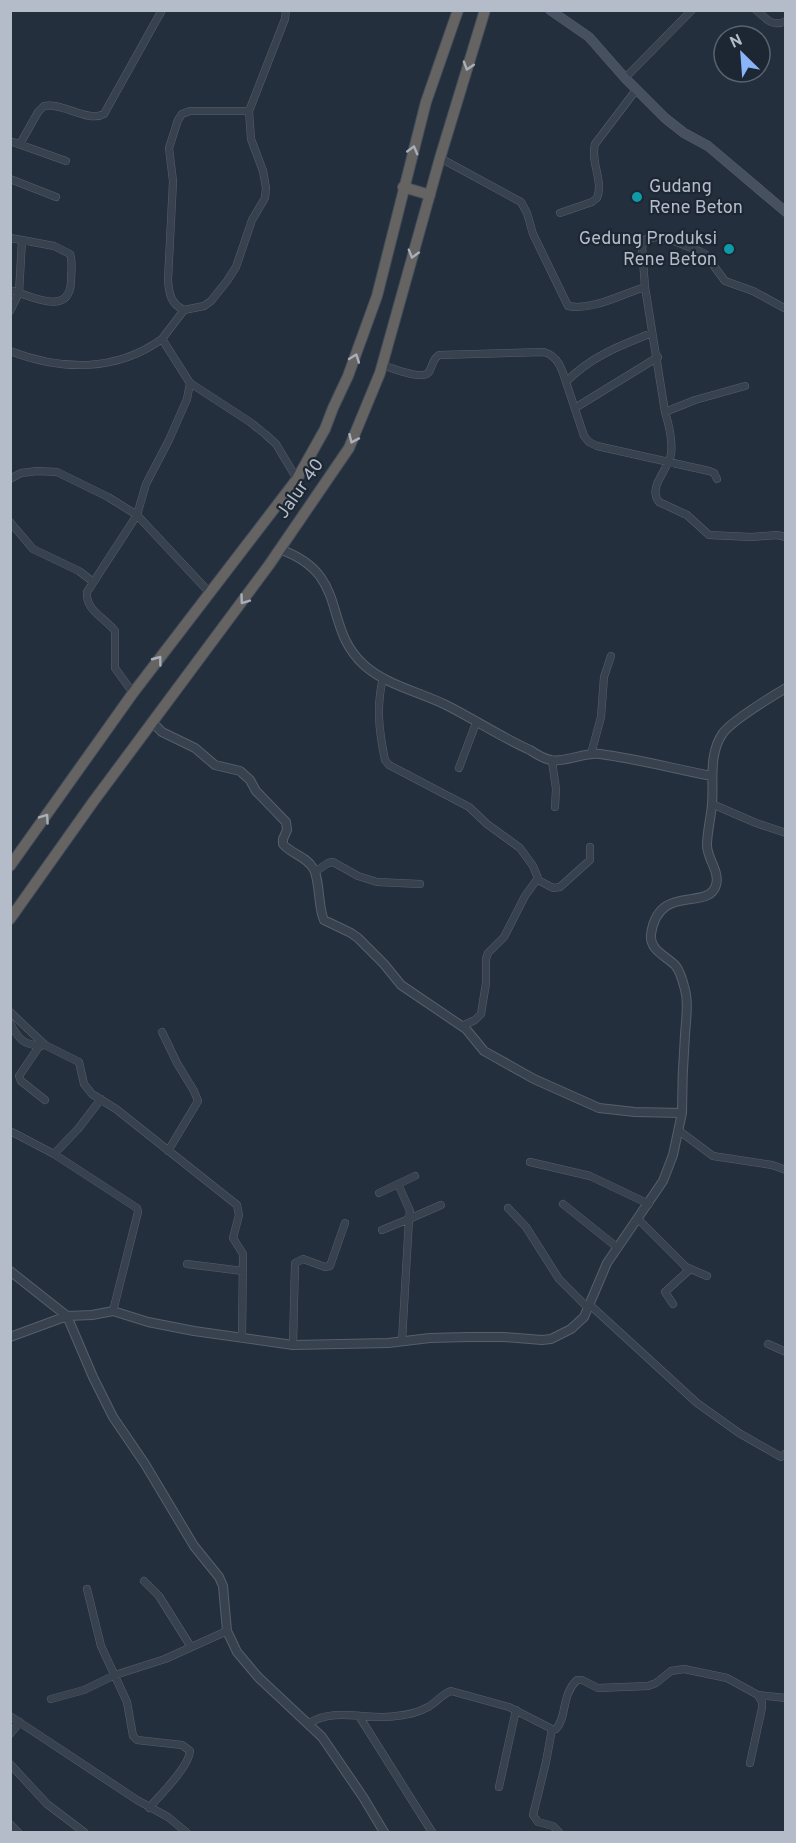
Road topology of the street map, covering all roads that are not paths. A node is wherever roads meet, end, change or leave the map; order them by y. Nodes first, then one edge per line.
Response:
1 (162, 10) edge
2 (286, 10) edge
3 (458, 10) edge
4 (485, 10) edge
5 (550, 10) edge
6 (692, 10) edge
7 (756, 10) edge
8 (786, 21) edge
9 (625, 78) junction
10 (636, 90) junction
11 (249, 111) junction
12 (10, 141) edge
13 (20, 144) junction
14 (440, 158) junction
15 (66, 161) dead end
16 (10, 179) edge
17 (403, 188) junction
18 (430, 195) junction
19 (56, 197) dead end
20 (786, 212) edge
21 (560, 213) dead end
22 (10, 238) edge
23 (22, 240) junction
24 (645, 287) junction
25 (10, 290) edge
26 (19, 292) junction
27 (786, 309) edge
28 (184, 310) junction
29 (10, 311) edge
30 (652, 333) junction
31 (162, 339) junction
32 (10, 351) edge
33 (657, 357) junction
34 (382, 365) junction
35 (566, 382) junction
36 (190, 383) junction
37 (745, 386) dead end
38 (575, 408) junction
39 (665, 412) junction
40 (669, 461) junction
41 (10, 479) edge
42 (297, 479) junction
43 (717, 479) dead end
44 (137, 515) junction
45 (10, 522) edge
46 (786, 537) edge
47 (279, 549) junction
48 (92, 581) junction
49 (209, 592) junction
50 (611, 656) dead end
51 (383, 678) junction
52 (786, 688) edge
53 (133, 693) junction
54 (153, 723) junction
55 (476, 723) junction
56 (591, 754) junction
57 (552, 761) junction
58 (459, 768) dead end
59 (712, 776) junction
60 (712, 804) junction
61 (555, 807) dead end
62 (786, 833) edge
63 (590, 847) dead end
64 (10, 866) edge
65 (315, 872) junction
66 (538, 880) junction
67 (420, 884) dead end
68 (10, 919) edge
69 (10, 1012) edge
70 (10, 1023) edge
71 (462, 1026) junction
72 (162, 1032) dead end
73 (39, 1045) junction
74 (61, 1052) junction
75 (101, 1099) junction
76 (45, 1100) dead end
77 (682, 1113) junction
78 (678, 1130) junction
79 (10, 1131) edge
80 (168, 1151) junction
81 (54, 1154) junction
82 (530, 1162) dead end
83 (786, 1170) edge
84 (414, 1176) dead end
85 (398, 1184) junction
86 (379, 1193) dead end
87 (649, 1203) junction
88 (563, 1204) dead end
89 (441, 1205) dead end
90 (508, 1208) dead end
91 (409, 1219) junction
92 (638, 1219) junction
93 (345, 1223) dead end
94 (382, 1230) dead end
95 (618, 1248) junction
96 (187, 1264) dead end
97 (686, 1267) junction
98 (10, 1270) edge
99 (243, 1271) junction
100 (706, 1276) dead end
101 (673, 1304) dead end
102 (589, 1306) junction
103 (113, 1311) junction
104 (67, 1316) junction
105 (10, 1337) edge
106 (242, 1338) junction
107 (402, 1341) junction
108 (768, 1344) dead end
109 (293, 1345) junction
110 (786, 1352) edge
111 (786, 1453) edge
112 (144, 1581) dead end
113 (87, 1589) dead end
114 (227, 1631) junction
115 (191, 1647) junction
116 (115, 1675) junction
117 (758, 1695) junction
118 (786, 1698) edge
119 (51, 1699) dead end
120 (516, 1710) junction
121 (10, 1716) edge
122 (359, 1716) junction
123 (20, 1722) junction
124 (308, 1724) junction
125 (552, 1729) junction
126 (10, 1734) edge
127 (750, 1763) dead end
128 (10, 1764) edge
129 (499, 1787) dead end
130 (149, 1808) junction
131 (10, 1824) edge
132 (80, 1832) edge
133 (18, 1833) edge
134 (186, 1833) edge
135 (384, 1833) edge
136 (432, 1833) edge
137 (559, 1833) edge

1 - 13 street
2 - 11 street
17 -> 3 highway, Jalur 40
4 -> 14 highway, Jalur 40
5 - 9 main road
6 - 9 street
7 - 8 street
9 - 10 main road
10 - 20 main road
10 - 21 street
11 - 28 street
11 - 28 street
12 - 13 street
13 - 15 street
14 - 18 highway, Jalur 40
14 - 24 street
16 - 19 street
17 - 18 highway
42 -> 17 highway, Jalur 40
18 -> 34 highway, Jalur 40
22 - 23 street
23 - 26 street
23 - 26 street
24 - 27 street
24 - 30 street
25 - 26 street
26 - 29 street
28 - 31 street
30 - 33 street
30 - 35 street
31 - 32 street
31 - 36 street
33 - 38 street
33 - 39 street
34 - 35 street
34 -> 47 highway, Jalur 40
35 - 38 street
36 - 42 street
36 - 44 street
37 - 39 street
38 - 40 street
39 - 40 street
40 - 43 street
40 - 46 street
41 - 44 street
42 - 49 highway, Jalur 40
44 - 48 street
44 - 49 street
45 - 48 street
47 - 51 street
47 -> 54 highway, Jalur 40
48 - 53 street
53 -> 49 highway, Jalur 40
50 - 56 street
51 - 55 street
51 - 66 street
52 - 59 street
64 -> 53 highway, Jalur 40
54 - 65 street
54 - 68 highway, Jalur 40
55 - 57 street
55 - 58 street
56 - 57 street
56 - 59 street
57 - 61 street
59 - 60 street
60 - 62 street
60 - 77 street
63 - 66 street
65 - 67 street
65 - 71 street
66 - 71 street
69 - 74 street
70 - 73 street
71 - 77 street
72 - 80 street
73 - 74 street
73 - 76 street
74 - 75 street
75 - 80 street
75 - 81 street
77 - 78 street
78 - 83 street
78 - 87 street
79 - 81 street
80 - 99 street
81 - 103 street
82 - 87 street
84 - 85 street
85 - 86 street
85 - 91 street
87 - 92 street
88 - 95 street
89 - 91 street
90 - 102 street
91 - 94 street
91 - 107 street
92 - 95 street
92 - 97 street
93 - 109 street
95 - 102 street
96 - 99 street
97 - 100 street
97 - 101 street
98 - 104 street
99 - 106 street
102 - 107 street
102 - 111 street
103 - 104 street
103 - 106 street
104 - 105 street
104 - 114 street
106 - 109 street
107 - 109 street
108 - 110 street
112 - 115 street
113 - 116 street
114 - 115 street
114 - 124 street
115 - 116 street
116 - 119 street
116 - 130 street
117 - 118 street
117 - 125 street
117 - 127 street
120 - 122 street
120 - 125 street
120 - 129 street
121 - 123 street
122 - 124 street
122 - 136 street
123 - 126 street
123 - 130 street
124 - 135 street
125 - 137 street
128 - 132 street
130 - 134 street
131 - 133 street

